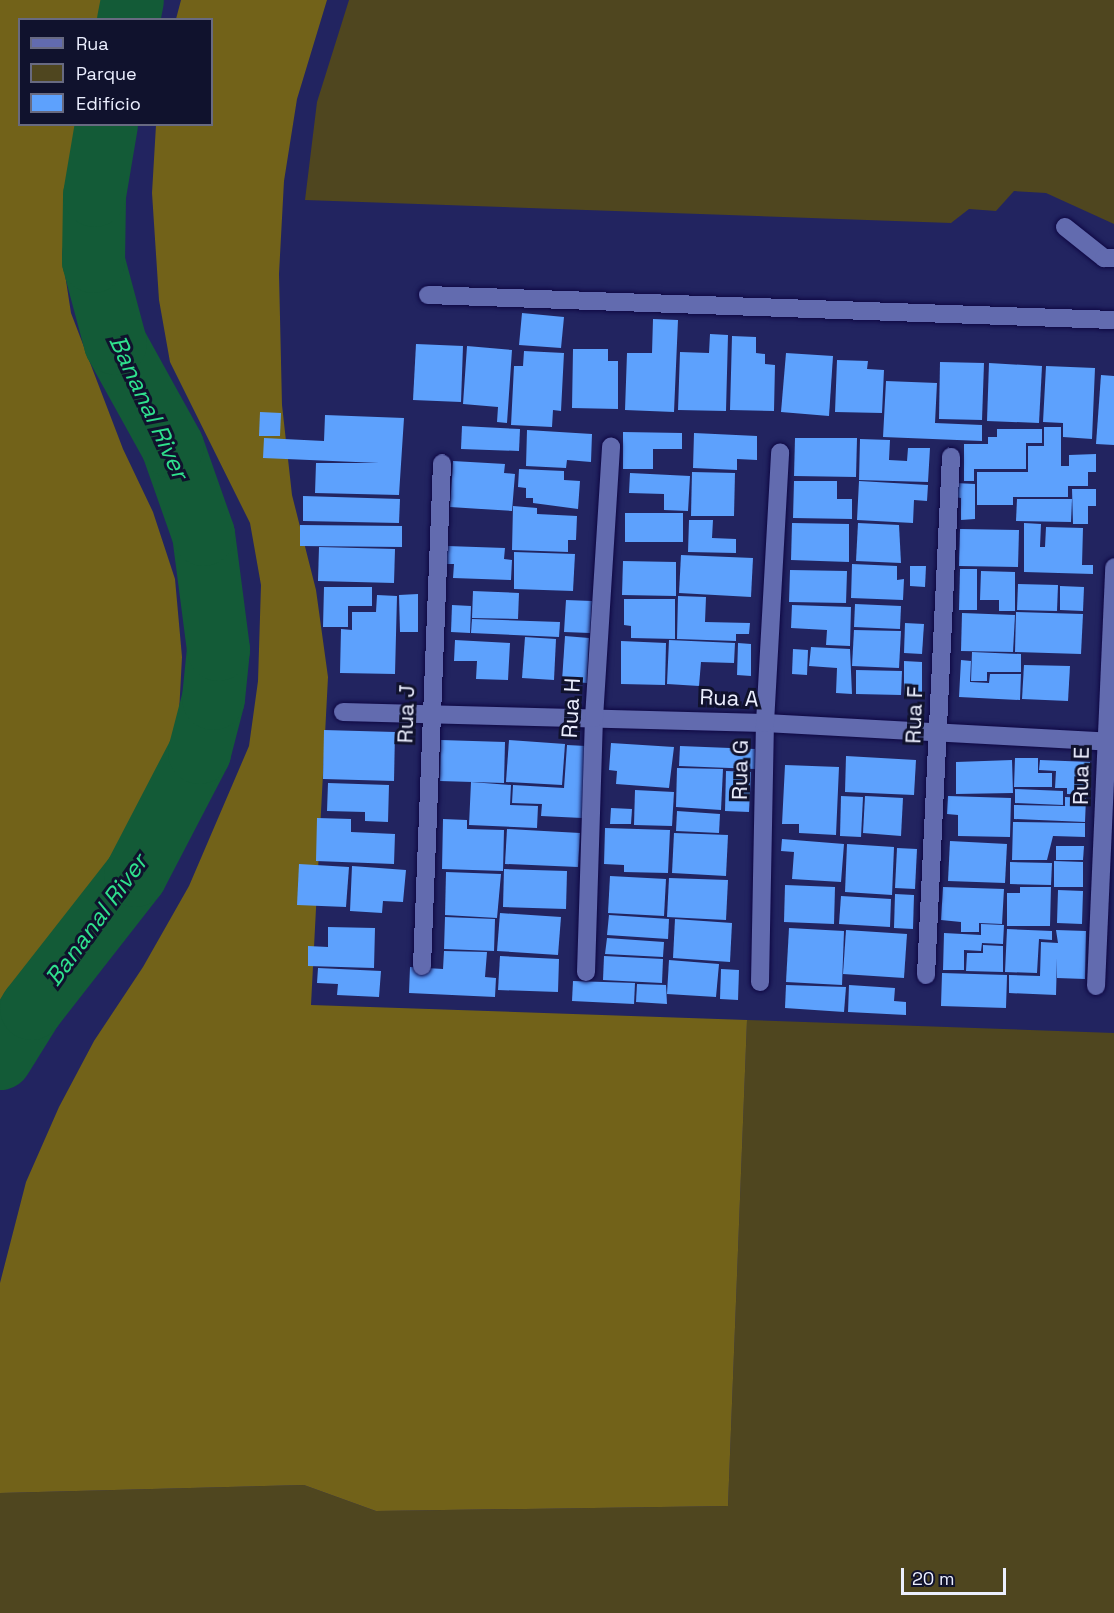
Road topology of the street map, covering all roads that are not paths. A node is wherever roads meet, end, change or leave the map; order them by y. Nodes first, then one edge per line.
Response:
1 (1065, 227) dead end
2 (1114, 258) edge
3 (428, 295) dead end
4 (1114, 321) edge
5 (611, 447) dead end
6 (780, 452) dead end
7 (951, 457) dead end
8 (442, 463) dead end
9 (1114, 567) edge
10 (343, 712) dead end
11 (429, 713) junction
12 (594, 718) junction
13 (765, 723) junction
14 (936, 734) junction
15 (1110, 742) edge
16 (422, 966) dead end
17 (586, 972) dead end
18 (927, 975) dead end
19 (760, 982) dead end
20 (1096, 986) dead end

1 - 2 street
3 - 4 street
5 - 12 street, Rua H
6 - 13 street, Rua G
7 - 14 street, Rua F
8 - 11 street, Rua J
9 - 15 street, Rua E
10 - 11 street, Rua A
11 - 12 street, Rua A
11 - 16 street, Rua J
12 - 13 street, Rua A
12 - 17 street, Rua H
13 - 14 street, Rua A
13 - 19 street, Rua G
14 - 15 street, Rua A
14 - 18 street, Rua F
15 - 20 street, Rua E

